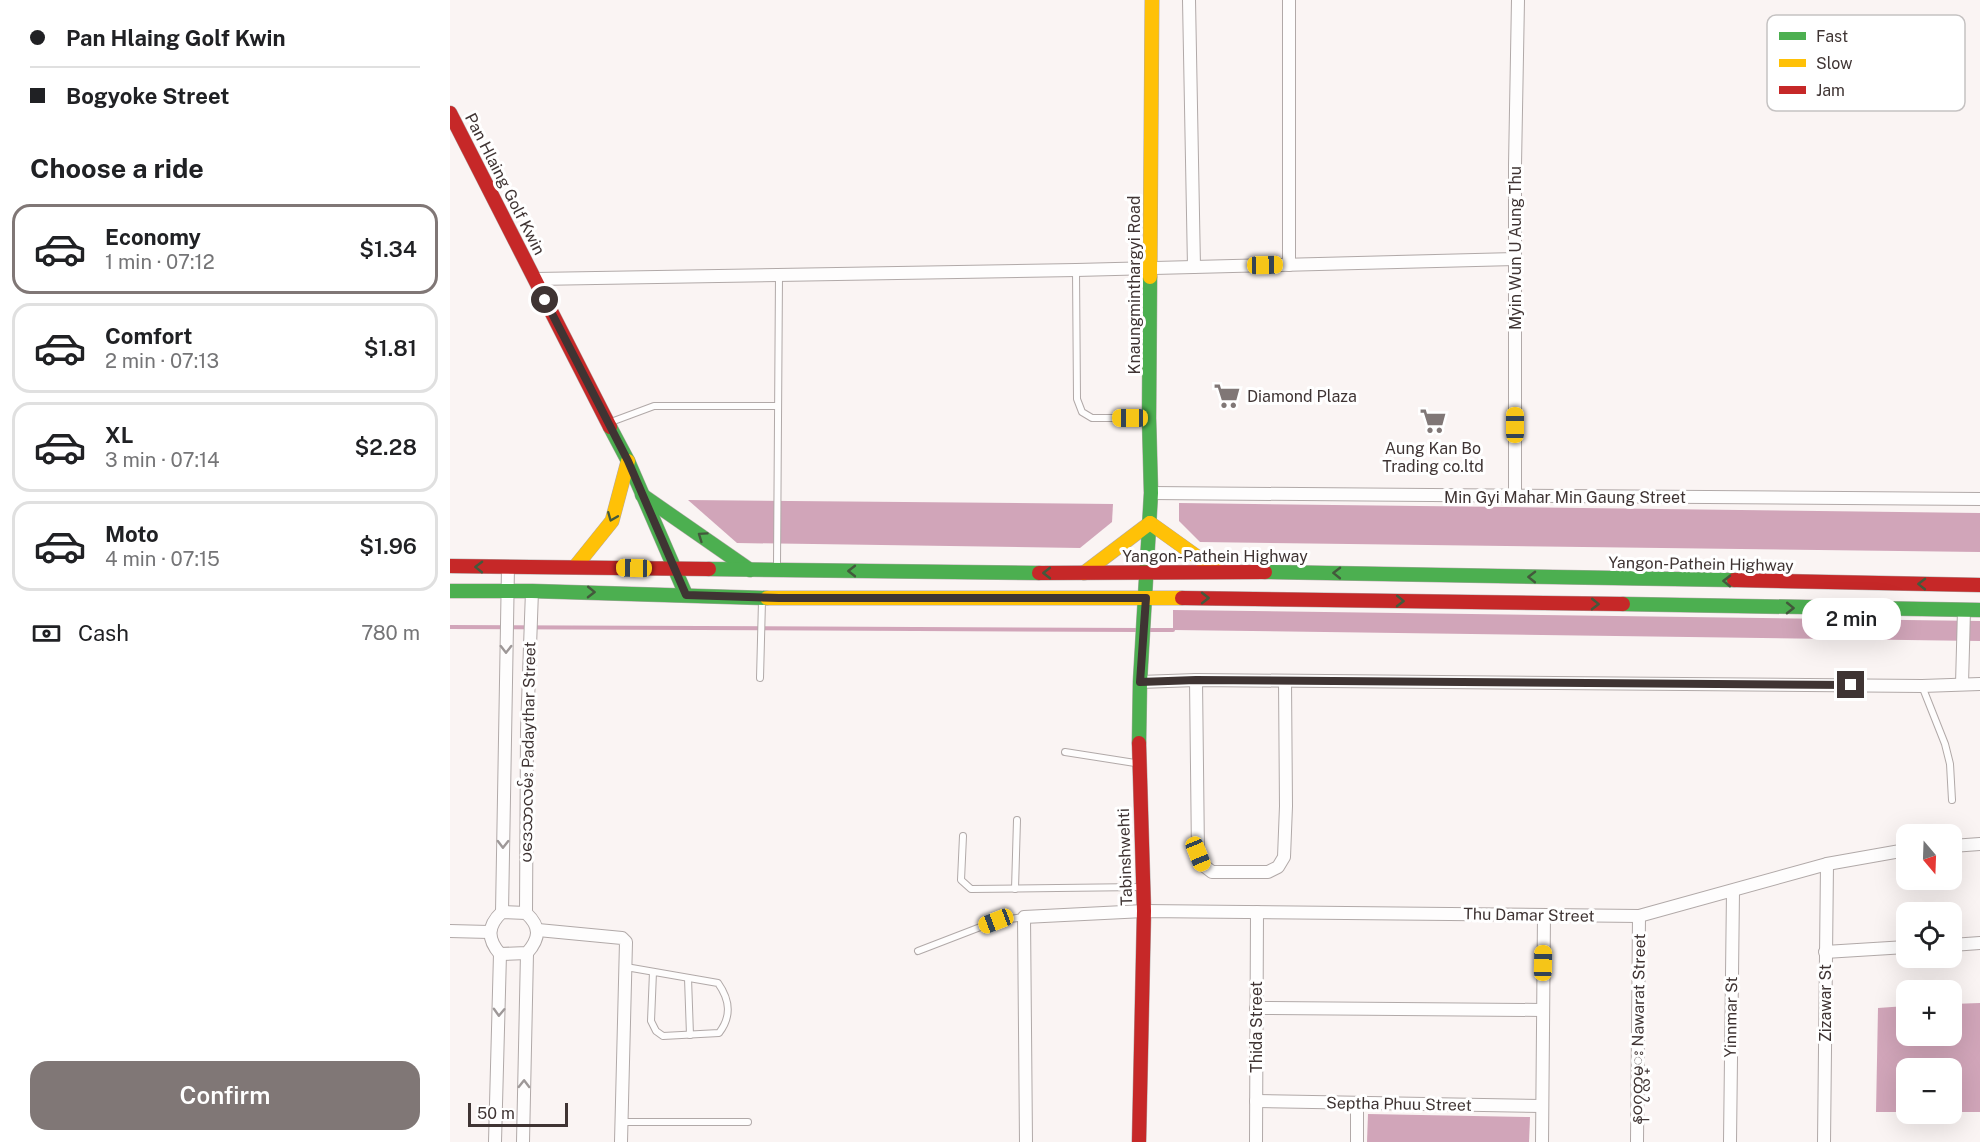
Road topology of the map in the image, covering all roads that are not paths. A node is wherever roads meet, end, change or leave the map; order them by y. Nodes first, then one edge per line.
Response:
1 (1152, 0) edge
2 (1189, 0) edge
3 (1289, 0) edge
4 (1518, 0) edge
5 (450, 113) edge
6 (1515, 259) junction
7 (1289, 265) junction
8 (1194, 267) junction
9 (1150, 268) junction
10 (1076, 270) junction
11 (779, 275) junction
12 (535, 279) junction
13 (778, 406) junction
14 (1149, 418) junction
15 (609, 423) junction
16 (628, 461) junction
17 (1151, 493) junction
18 (642, 495) junction
19 (1515, 496) junction
20 (1980, 499) edge
21 (1150, 523) junction
22 (450, 566) edge
23 (508, 567) junction
24 (575, 567) junction
25 (674, 568) junction
26 (750, 570) junction
27 (777, 571) junction
28 (1148, 571) junction
29 (1217, 571) junction
30 (1084, 573) junction
31 (1980, 585) edge
32 (450, 591) edge
33 (507, 591) junction
34 (532, 591) junction
35 (686, 595) junction
36 (762, 597) junction
37 (1146, 598) junction
38 (1980, 610) edge
39 (1964, 612) junction
40 (760, 678) dead end
41 (1196, 680) junction
42 (1285, 681) junction
43 (1140, 682) junction
44 (1962, 684) junction
45 (1980, 684) edge
46 (1922, 686) junction
47 (1065, 752) dead end
48 (1139, 764) junction
49 (1952, 800) dead end
50 (1017, 820) dead end
51 (963, 836) dead end
52 (1980, 844) edge
53 (1962, 845) edge
54 (1896, 852) edge
55 (1827, 864) junction
56 (1142, 887) junction
57 (1015, 889) junction
58 (1733, 891) junction
59 (1144, 911) junction
60 (502, 912) junction
61 (1257, 912) junction
62 (526, 913) junction
63 (1544, 915) junction
64 (1639, 916) junction
65 (1024, 917) junction
66 (538, 930) junction
67 (450, 931) edge
68 (489, 932) junction
69 (1980, 943) edge
70 (1962, 944) edge
71 (1896, 948) edge
72 (918, 951) dead end
73 (1825, 952) junction
74 (527, 953) junction
75 (500, 954) junction
76 (626, 967) junction
77 (652, 972) junction
78 (688, 978) junction
79 (1256, 1008) junction
80 (1542, 1010) junction
81 (690, 1035) junction
82 (1256, 1101) junction
83 (1357, 1103) junction
84 (1542, 1106) junction
85 (621, 1122) junction
86 (748, 1122) dead end
87 (495, 1142) edge
88 (523, 1142) edge
89 (621, 1142) edge
90 (1026, 1142) edge
91 (1139, 1142) edge
92 (1256, 1142) edge
93 (1356, 1142) edge
94 (1542, 1142) edge
95 (1637, 1142) edge
96 (1730, 1142) edge
97 (1824, 1142) edge

1 - 9 main road, Knaungminthargyi Road
2 - 8 street
3 - 7 street
4 - 6 street, Myin Wun U Aung Thu
5 - 12 main road, Pan Hlaing Golf Kwin
6 - 7 street
6 - 19 street, Myin Wun U Aung Thu
7 - 8 street
8 - 9 street
9 - 10 street
9 - 14 main road, Knaungminthargyi Road
10 - 11 street
10 - 14 lane
11 - 12 street
11 - 13 lane
12 - 15 main road, Pan Hlaing Golf Kwin
13 - 15 lane
13 - 27 lane
14 - 17 main road, Knaungminthargyi Road
15 - 16 main road, Pan Hlaing Golf Kwin
16 - 18 main road, Pan Hlaing Golf Kwin
16 -> 24 main road
17 - 19 street, Min Gyi Mahar Min Gaung Street
17 - 21 main road, Knaungminthargyi Road
18 - 25 main road, Pan Hlaing Golf Kwin
26 -> 18 main road
19 - 20 street, Min Gyi Mahar Min Gaung Street
21 - 28 main road, Knaungminthargyi Road
21 - 29 main road
21 - 30 main road
23 -> 22 main road, Yangon-Pathein Highway
23 - 24 main road, Yangon-Pathein Highway
23 - 33 street, ပဒေသာလမ်း Padaythar Street
24 - 25 main road, Yangon-Pathein Highway
25 - 26 main road, Yangon-Pathein Highway
25 - 35 main road, Pan Hlaing Golf Kwin
26 - 27 main road, Yangon-Pathein Highway
30 -> 27 main road, Yangon-Pathein Highway
28 - 29 main road, Yangon-Pathein Highway
28 - 30 main road, Yangon-Pathein Highway
28 - 37 main road, Tabinshwehti
31 -> 29 main road, Yangon-Pathein Highway
32 - 33 main road
33 - 34 main road
33 -> 60 street, ပဒေသာလမ်း Padaythar Street
34 -> 35 main road
34 - 62 street, ပဒေသာလမ်း Padaythar Street
35 - 36 main road
36 - 37 main road
36 - 40 lane
37 -> 39 main road
37 - 43 main road, Tabinshwehti
38 - 39 main road
39 - 44 street
41 - 42 street
41 - 42 street
41 - 43 street
42 - 46 street
43 - 48 main road, Tabinshwehti
44 - 45 street
44 - 46 street
46 - 49 lane
47 - 48 lane
48 - 56 main road, Tabinshwehti
50 - 57 lane
51 - 57 lane
52 - 53 street
54 - 55 street, Thu Damar Street
55 - 58 street, Thu Damar Street
55 - 73 street, Zizawar St
56 - 57 lane
56 - 59 main road, Tabinshwehti
58 - 64 street, Thu Damar Street
58 - 96 street, Yinnmar St
59 - 61 street, Thu Damar Street
59 - 65 street, Thu Damar Street
59 - 91 main road, Tabinshwehti
60 - 62 street
60 - 68 street
61 - 63 street, Thu Damar Street
61 - 79 street, Thida Street
62 - 66 street
63 - 64 street, Thu Damar Street
63 - 80 street
64 - 95 street, နဝ၇တ္လမ္း Nawarat Street
65 - 72 lane
65 - 90 street
66 - 74 street
66 - 76 street
67 - 68 street
68 - 75 street
69 - 70 street
71 - 73 street
73 - 97 street, Zizawar St
74 - 75 street
88 -> 74 street
75 -> 87 street
76 - 77 lane
76 - 85 street
77 - 78 lane
77 - 81 lane
78 - 81 lane
78 - 81 lane
79 - 80 street
79 - 82 street, Thida Street
80 - 84 street
82 - 83 street, Septha Phuu Street
82 - 92 street, Thida Street
83 - 84 street, Septha Phuu Street
83 - 93 street
84 - 94 street
85 - 86 lane
85 - 89 street

